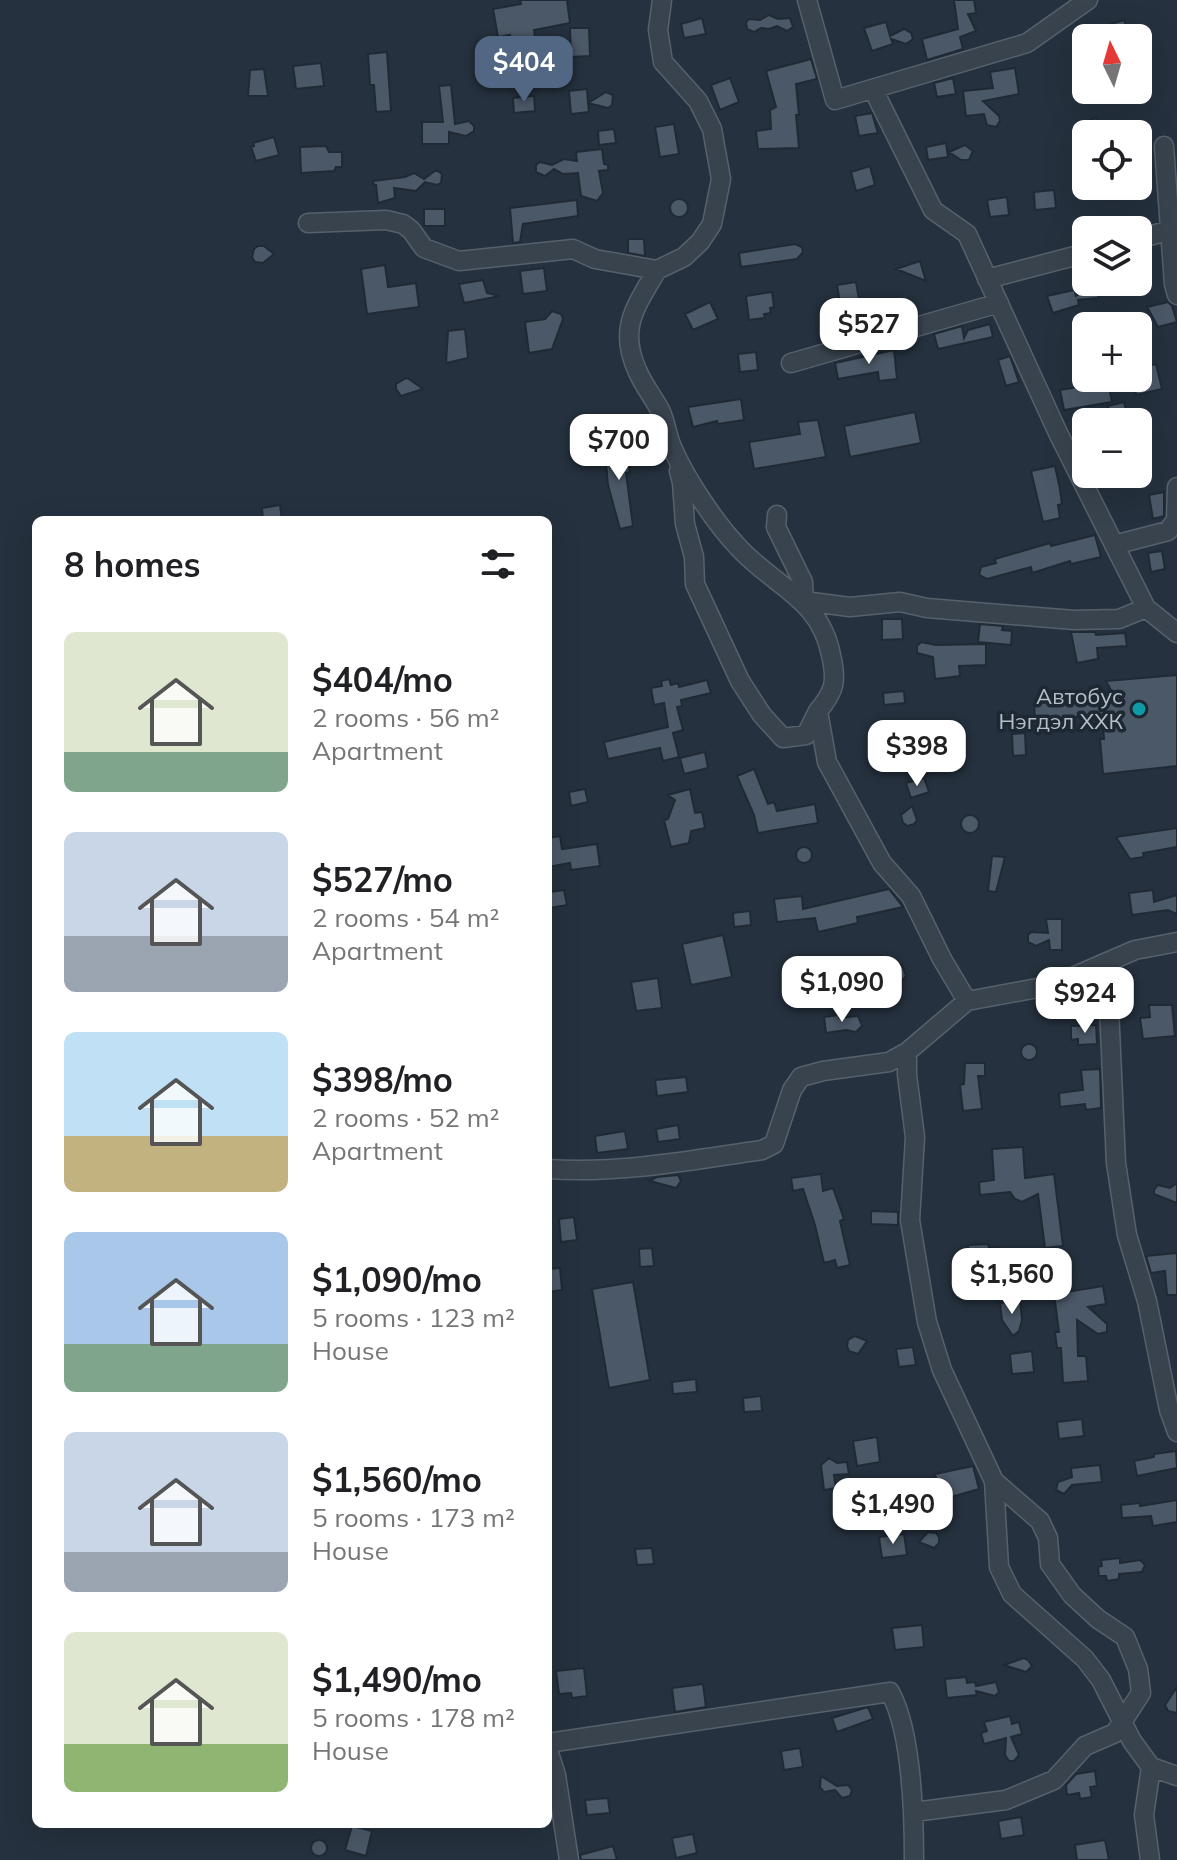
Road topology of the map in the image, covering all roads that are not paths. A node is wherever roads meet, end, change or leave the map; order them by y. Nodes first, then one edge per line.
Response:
1 (662, 0) edge
2 (807, 0) edge
3 (1088, 0) edge
4 (873, 89) junction
5 (1164, 146) dead end
6 (308, 223) dead end
7 (1171, 230) junction
8 (1152, 235) edge
9 (1072, 257) edge
10 (657, 270) junction
11 (987, 279) junction
12 (1177, 295) edge
13 (999, 303) junction
14 (791, 363) dead end
15 (671, 446) junction
16 (1177, 487) edge
17 (777, 515) dead end
18 (1114, 545) junction
19 (804, 601) junction
20 (1146, 608) junction
21 (1177, 633) edge
22 (818, 711) junction
23 (1177, 942) edge
24 (1107, 963) junction
25 (967, 1001) junction
26 (907, 1052) junction
27 (552, 1169) edge
28 (1177, 1432) edge
29 (994, 1481) junction
30 (1122, 1721) junction
31 (552, 1742) edge
32 (552, 1762) edge
33 (1151, 1767) junction
34 (1177, 1776) edge
35 (914, 1812) junction
36 (569, 1860) edge
37 (914, 1860) edge
38 (1150, 1860) edge

1 - 10 street
2 - 4 street
3 - 4 street
4 - 11 street
5 - 7 street
6 - 10 street
7 - 8 street
7 - 12 street
9 - 11 street
10 - 15 street
11 - 13 street
13 - 14 street
13 - 18 street
15 - 19 street
15 - 22 street
16 - 18 street
17 - 19 street
18 - 20 street
19 - 20 street
19 - 22 street
20 - 21 street
22 - 25 street
23 - 24 street
24 - 25 street
24 - 28 street
25 - 26 street
26 - 27 street
26 - 29 street
29 - 30 street
29 - 30 street
30 - 33 street
30 - 35 street
31 - 35 street
32 - 36 street
33 - 34 street
33 - 38 street
35 - 37 street

